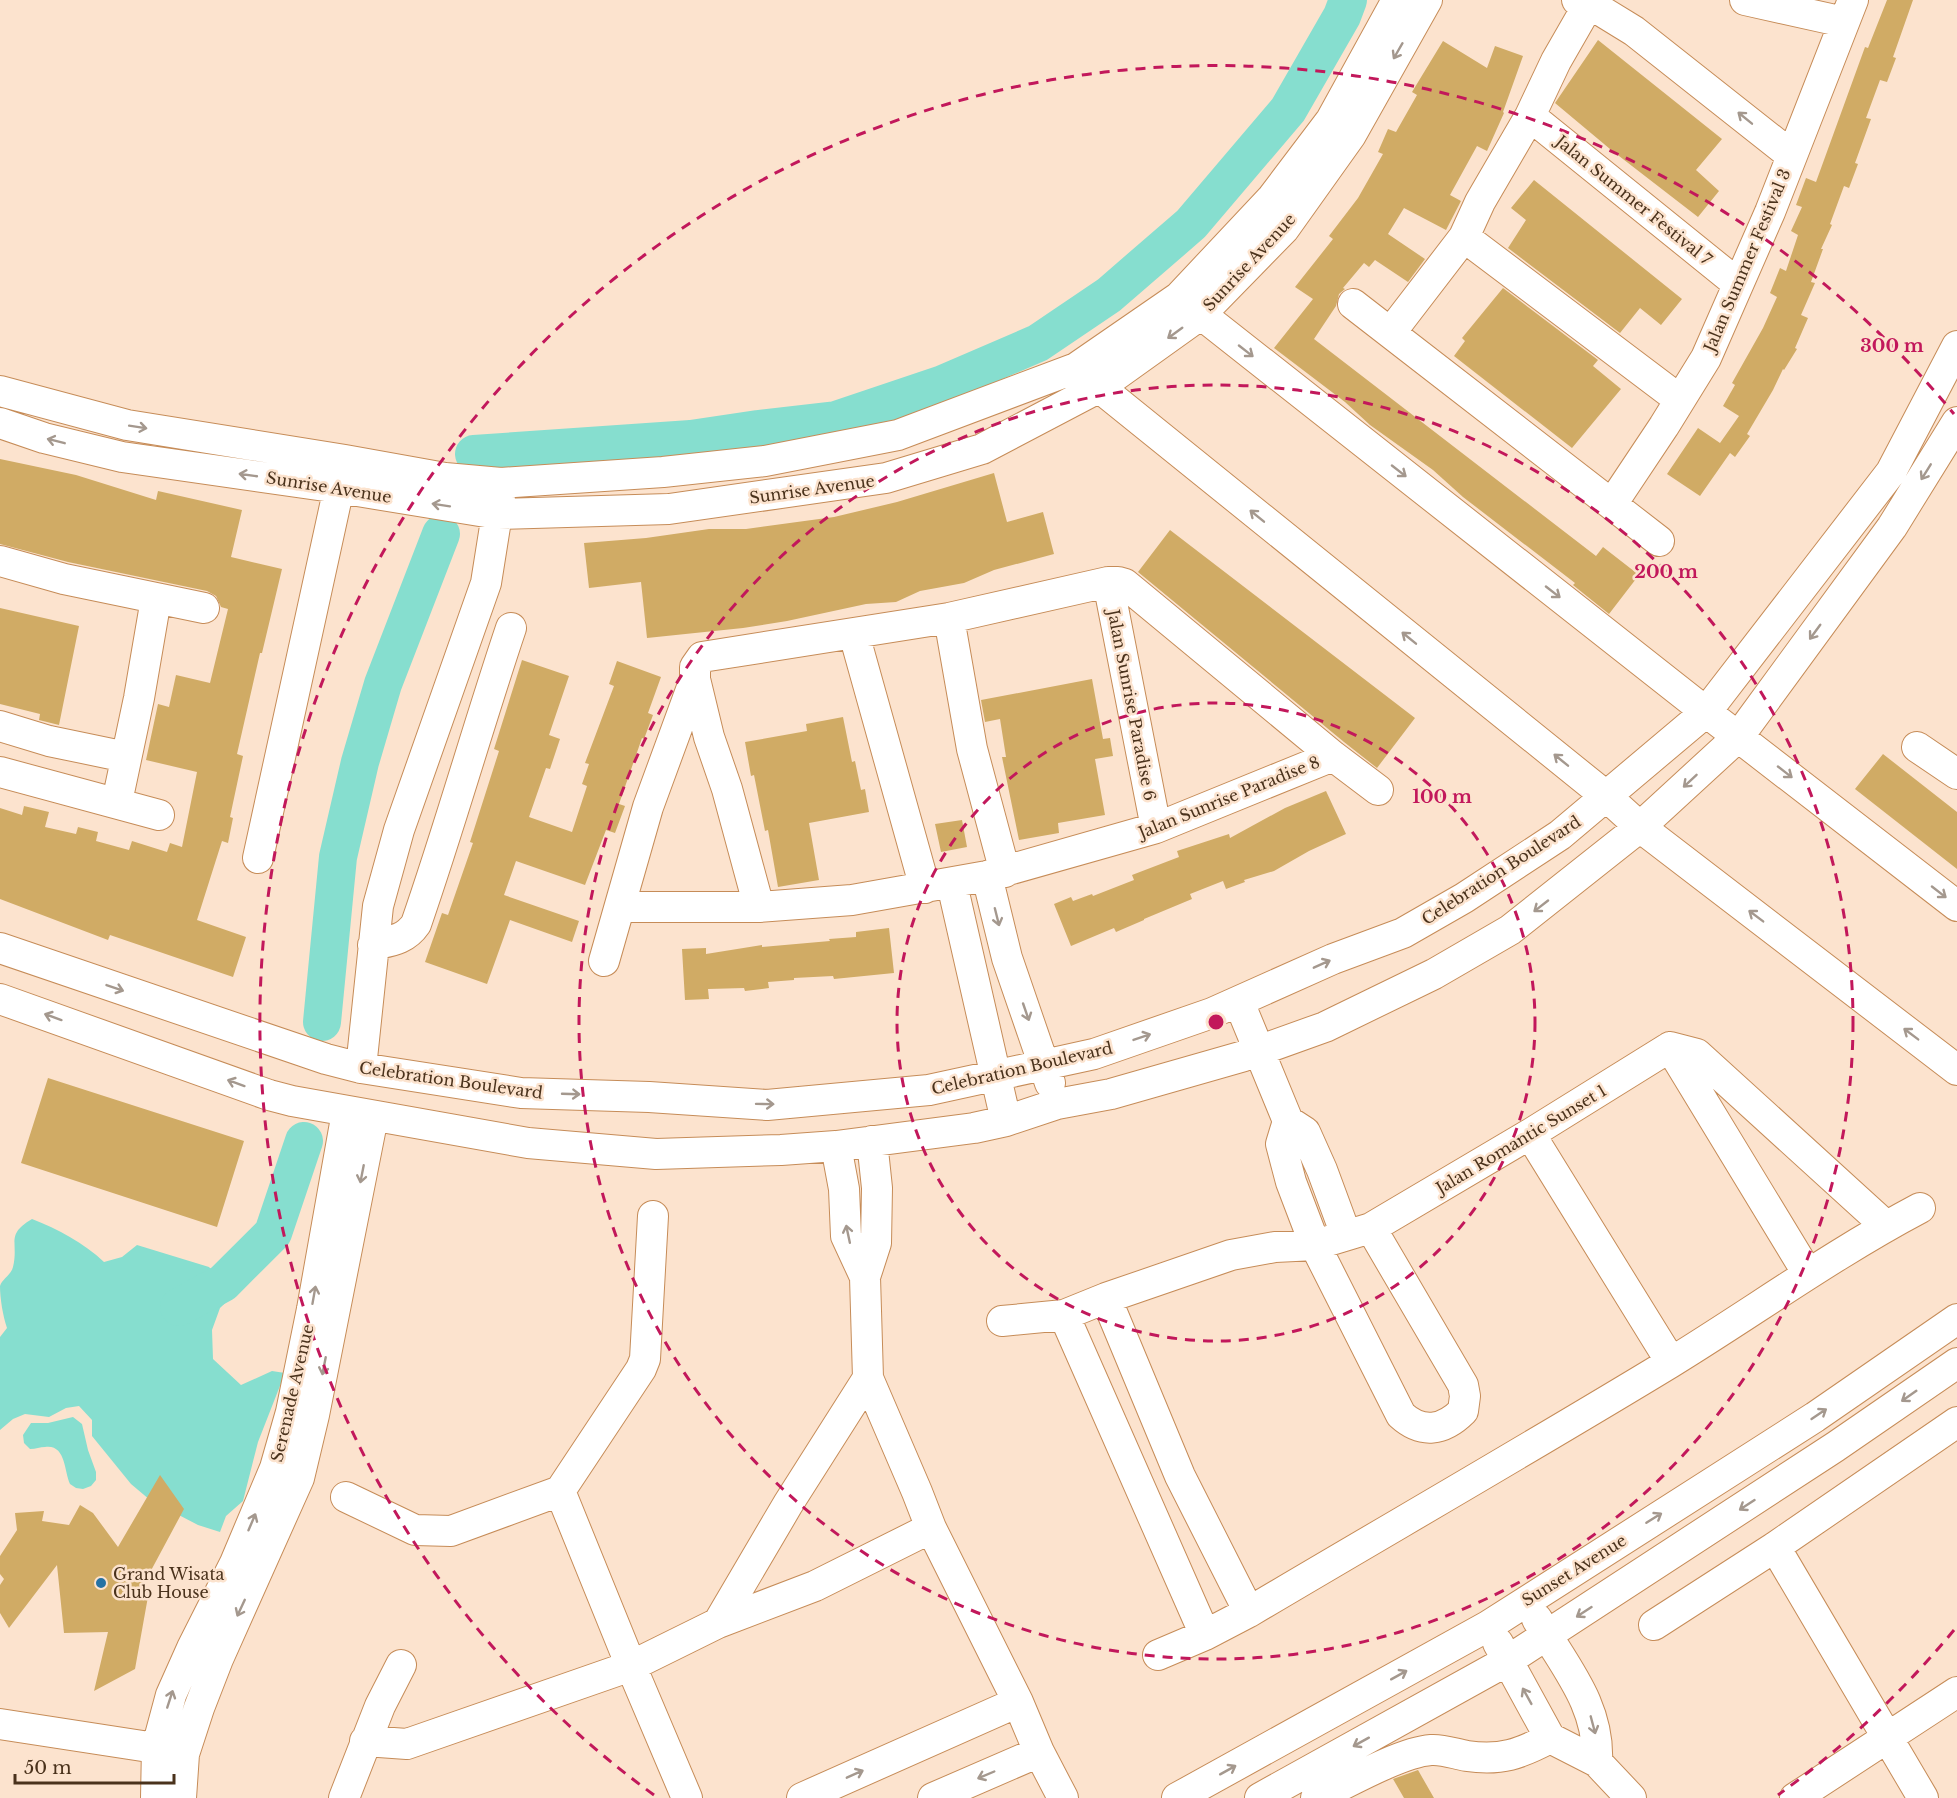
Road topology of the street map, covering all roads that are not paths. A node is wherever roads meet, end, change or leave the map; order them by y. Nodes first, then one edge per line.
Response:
1 (1397, 0) edge
2 (1427, 0) edge
3 (1745, 0) edge
4 (1586, 1) edge
5 (1849, 11) edge
6 (1530, 116) junction
7 (1791, 155) junction
8 (1464, 237) junction
9 (1737, 284) junction
10 (1353, 304) dead end
11 (1190, 306) junction
12 (1391, 332) junction
13 (1957, 346) edge
14 (1076, 368) junction
15 (1098, 388) junction
16 (0, 391) edge
17 (1680, 400) junction
18 (1957, 422) edge
19 (0, 423) edge
20 (345, 460) junction
21 (501, 483) junction
22 (339, 488) junction
23 (1612, 504) junction
24 (498, 514) junction
25 (1659, 542) dead end
26 (0, 561) edge
27 (1108, 582) junction
28 (156, 600) junction
29 (204, 608) dead end
30 (948, 618) junction
31 (512, 628) dead end
32 (854, 634) junction
33 (695, 680) junction
34 (1706, 712) junction
35 (0, 726) edge
36 (1739, 736) junction
37 (1917, 747) dead end
38 (1333, 756) junction
39 (126, 757) junction
40 (0, 772) edge
41 (1957, 774) edge
42 (1378, 790) dead end
43 (1606, 797) junction
44 (117, 802) junction
45 (159, 815) dead end
46 (1640, 827) junction
47 (1156, 828) junction
48 (258, 858) dead end
49 (996, 874) junction
50 (939, 886) junction
51 (621, 906) junction
52 (1957, 906) edge
53 (759, 907) junction
54 (373, 945) junction
55 (0, 948) edge
56 (604, 961) dead end
57 (0, 999) edge
58 (1239, 1002) junction
59 (1670, 1047) junction
60 (1259, 1049) junction
61 (1044, 1065) junction
62 (362, 1068) junction
63 (1957, 1070) edge
64 (995, 1074) junction
65 (1057, 1104) junction
66 (360, 1114) junction
67 (1006, 1120) junction
68 (1288, 1121) junction
69 (1530, 1134) junction
70 (872, 1141) junction
71 (836, 1146) junction
72 (1322, 1170) junction
73 (1291, 1182) junction
74 (1920, 1208) dead end
75 (653, 1216) dead end
76 (1886, 1226) junction
77 (1359, 1232) junction
78 (1315, 1245) junction
79 (1808, 1274) junction
80 (865, 1277) junction
81 (1106, 1298) junction
82 (1064, 1315) junction
83 (1957, 1319) edge
84 (1002, 1321) dead end
85 (1671, 1362) junction
86 (1957, 1363) edge
87 (868, 1378) junction
88 (1957, 1422) edge
89 (560, 1491) junction
90 (346, 1497) dead end
91 (931, 1528) junction
92 (1775, 1547) junction
93 (1526, 1600) junction
94 (1249, 1612) junction
95 (718, 1623) junction
96 (1654, 1625) dead end
97 (1488, 1626) junction
98 (1205, 1635) junction
99 (1547, 1636) junction
100 (1158, 1655) dead end
101 (1507, 1661) junction
102 (401, 1665) dead end
103 (631, 1666) junction
104 (1957, 1692) edge
105 (1018, 1702) junction
106 (0, 1724) edge
107 (1550, 1738) junction
108 (1887, 1738) junction
109 (365, 1741) junction
110 (170, 1750) junction
111 (1039, 1752) junction
112 (1597, 1762) junction
113 (156, 1798) edge
114 (181, 1798) edge
115 (344, 1798) edge
116 (687, 1798) edge
117 (802, 1798) edge
118 (933, 1798) edge
119 (1063, 1798) edge
120 (1177, 1798) edge
121 (1260, 1798) edge
122 (1316, 1798) edge
123 (1631, 1798) edge
124 (1795, 1798) edge
125 (1923, 1798) edge

1 - 11 street, Sunrise Avenue
2 -> 11 street, Sunrise Avenue
3 - 5 street
4 - 6 street
7 -> 4 street
5 - 7 street, Jalan Summer Festival 3
6 - 8 street
6 - 9 street, Jalan Summer Festival 7
7 - 9 street, Jalan Summer Festival 3
8 - 12 street
8 - 17 street
9 - 17 street, Jalan Summer Festival 3
10 - 12 street
11 - 14 street, Sunrise Avenue
11 -> 15 street, Sunrise Avenue
11 -> 34 street
12 - 23 street
13 - 34 street, Celebration Boulevard
14 - 15 street
14 - 21 street, Sunrise Avenue
15 - 24 street, Sunrise Avenue
43 -> 15 street
16 -> 20 street, Sunrise Avenue
17 - 23 street, Jalan Summer Festival 3
18 -> 36 street
22 -> 19 street, Sunrise Avenue
20 - 21 street, Sunrise Avenue
20 - 22 street
21 - 24 street
24 -> 22 street, Sunrise Avenue
22 - 48 street
23 - 25 street
24 - 54 street
26 - 28 street
27 - 30 street
27 - 38 street
27 - 47 street, Jalan Sunrise Paradise 6
28 - 29 street
28 - 39 street
30 - 32 street
30 - 49 street
31 - 54 street
32 - 33 street
32 - 50 street
33 - 51 street
33 - 53 street
34 - 36 street
34 - 43 street, Celebration Boulevard
35 - 39 street
36 -> 46 street
36 -> 52 street
37 - 41 street
38 - 42 street
38 - 47 street, Jalan Sunrise Paradise 8
39 - 44 street
40 - 44 street
43 - 46 street
58 -> 43 street, Celebration Boulevard
44 - 45 street
46 -> 60 street
63 -> 46 street
47 - 49 street, Jalan Sunrise Paradise 8
49 - 50 street, Jalan Sunrise Paradise 8
49 -> 61 street
50 - 53 street, Jalan Sunrise Paradise 8
50 - 64 street
51 - 53 street, Jalan Sunrise Paradise 8
51 - 56 street
54 - 62 street
55 -> 62 street, Celebration Boulevard
66 -> 57 street
58 - 60 street
61 -> 58 street, Celebration Boulevard
59 - 69 street, Jalan Romantic Sunset 1
59 - 76 street
59 - 79 street
60 - 65 street
60 - 68 street
61 - 64 street, Celebration Boulevard
61 - 65 street
62 -> 64 street, Celebration Boulevard
64 - 67 street
65 - 67 street
66 - 71 street
66 - 110 street, Serenade Avenue
67 - 70 street
68 - 72 street
68 - 73 street
69 - 77 street, Jalan Romantic Sunset 1
69 - 85 street
70 - 71 street
70 - 80 street
80 -> 71 street
72 - 73 street
72 - 77 street
73 - 78 street
74 - 76 street
75 - 89 street
76 - 79 street
77 - 78 street, Jalan Romantic Sunset 1
77 - 78 street
78 - 81 street, Jalan Romantic Sunset 1
79 - 85 street
80 - 87 street
81 - 82 street, Jalan Romantic Sunset 1
81 - 94 street
82 - 84 street, Jalan Romantic Sunset 1
82 - 98 street
93 -> 83 street, Sunset Avenue
85 - 94 street
86 -> 99 street
87 - 91 street
87 - 95 street
88 - 92 street
89 - 90 street
89 - 103 street
91 - 95 street
91 - 105 street
92 - 96 street
92 - 108 street
93 - 97 street, Sunset Avenue
93 - 99 street
94 - 98 street
95 - 103 street
97 - 101 street
120 -> 97 street, Sunset Avenue
98 - 100 street
99 - 101 street
99 -> 112 street
107 -> 101 street
101 -> 121 street
102 - 109 street
103 - 109 street
103 - 116 street
104 - 108 street
105 - 111 street
117 -> 105 street
106 - 110 street
107 - 112 street
107 - 122 street
108 - 124 street
108 - 125 street
109 - 115 street
110 - 113 street, Serenade Avenue
110 - 114 street, Serenade Avenue
111 -> 118 street
111 - 119 street
112 - 123 street

